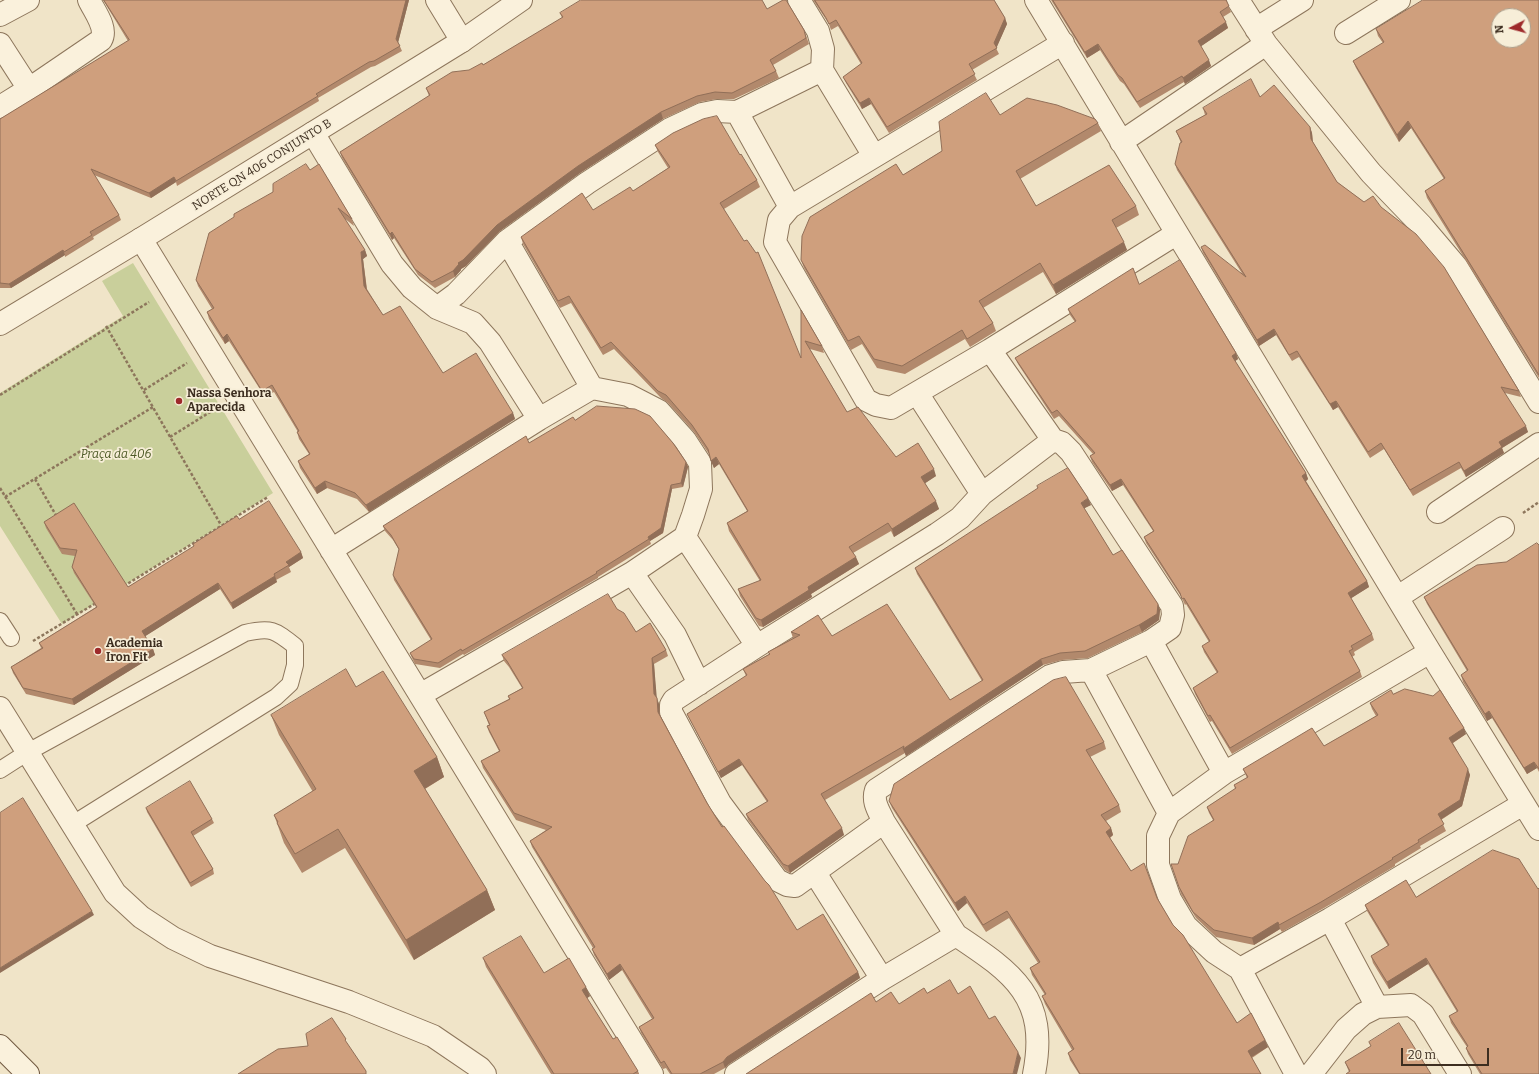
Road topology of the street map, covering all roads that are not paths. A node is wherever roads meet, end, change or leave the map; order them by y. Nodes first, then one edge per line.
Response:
1 (28, 0) edge
2 (89, 0) edge
3 (437, 0) edge
4 (521, 0) edge
5 (799, 0) edge
6 (1036, 0) edge
7 (1238, 0) edge
8 (1302, 0) edge
9 (1399, 0) edge
10 (0, 15) edge
11 (1346, 33) dead end
12 (1261, 37) junction
13 (462, 41) junction
14 (1063, 43) junction
15 (0, 44) edge
16 (822, 70) junction
17 (29, 89) junction
18 (0, 107) edge
19 (737, 112) junction
20 (313, 133) junction
21 (1121, 142) junction
22 (874, 156) junction
23 (790, 207) junction
24 (1176, 234) junction
25 (141, 239) junction
26 (508, 241) junction
27 (437, 308) junction
28 (0, 324) edge
29 (990, 350) junction
30 (592, 388) junction
31 (917, 393) junction
32 (1539, 402) edge
33 (539, 419) junction
34 (1053, 440) junction
35 (1539, 444) edge
36 (982, 494) junction
37 (1438, 512) dead end
38 (1503, 528) dead end
39 (685, 537) junction
40 (331, 550) junction
41 (632, 573) junction
42 (1398, 597) junction
43 (0, 621) edge
44 (11, 638) dead end
45 (1151, 641) junction
46 (757, 646) junction
47 (1430, 652) junction
48 (1090, 670) junction
49 (699, 684) junction
50 (420, 695) junction
51 (0, 708) edge
52 (28, 752) junction
53 (0, 770) edge
54 (1224, 773) junction
55 (1523, 804) junction
56 (1169, 814) junction
57 (884, 822) junction
58 (73, 824) junction
59 (1539, 830) edge
60 (815, 872) junction
61 (1330, 919) junction
62 (956, 934) junction
63 (1240, 969) junction
64 (882, 979) junction
65 (1377, 1007) junction
66 (0, 1046) edge
67 (28, 1074) edge
68 (485, 1074) edge
69 (652, 1074) edge
70 (736, 1074) edge
71 (1034, 1074) edge
72 (1296, 1074) edge
73 (1311, 1074) edge
74 (1460, 1074) edge

1 - 10 street
2 - 17 street
3 - 13 street
4 - 13 street, NORTE QN 406 CONJUNTO B
5 - 16 street
6 - 14 street
7 - 12 street
8 - 12 street
9 - 11 street
12 - 21 street
12 - 32 street
13 - 20 street, NORTE QN 406 CONJUNTO B
14 - 21 street
14 - 22 street
15 - 17 street
16 - 19 street
16 - 22 street
17 - 18 street
19 - 23 street
19 - 26 street
20 - 25 street, NORTE QN 406 CONJUNTO B
20 - 27 street
21 - 24 street
22 - 23 street
23 - 31 street
24 - 29 street
24 - 42 street
25 - 28 street, NORTE QN 406 CONJUNTO B
25 - 40 street
26 - 27 street
26 - 30 street
27 - 33 street
29 - 31 street
29 - 34 street
30 - 33 street
30 - 39 street
31 - 36 street
33 - 40 street
34 - 36 street
34 - 45 street
35 - 37 street
36 - 46 street
38 - 42 street
39 - 41 street
39 - 46 street
40 - 50 street
41 - 49 street
41 - 50 street
42 - 47 street
43 - 44 lane
45 - 48 street
45 - 54 street
46 - 49 street
47 - 54 street
47 - 55 street
48 - 56 street
48 - 57 street
49 - 60 street
50 - 69 street
51 - 52 street
52 - 53 lane
52 - 58 street
52 - 58 lane
54 - 56 street
55 - 59 street
55 - 61 street
56 - 63 street
57 - 60 street
57 - 62 street
58 - 68 street
60 - 64 street
61 - 63 street
61 - 65 street
62 - 64 street
62 - 71 street
63 - 72 street
64 - 70 street
65 - 73 street
65 - 74 street
66 - 67 street

